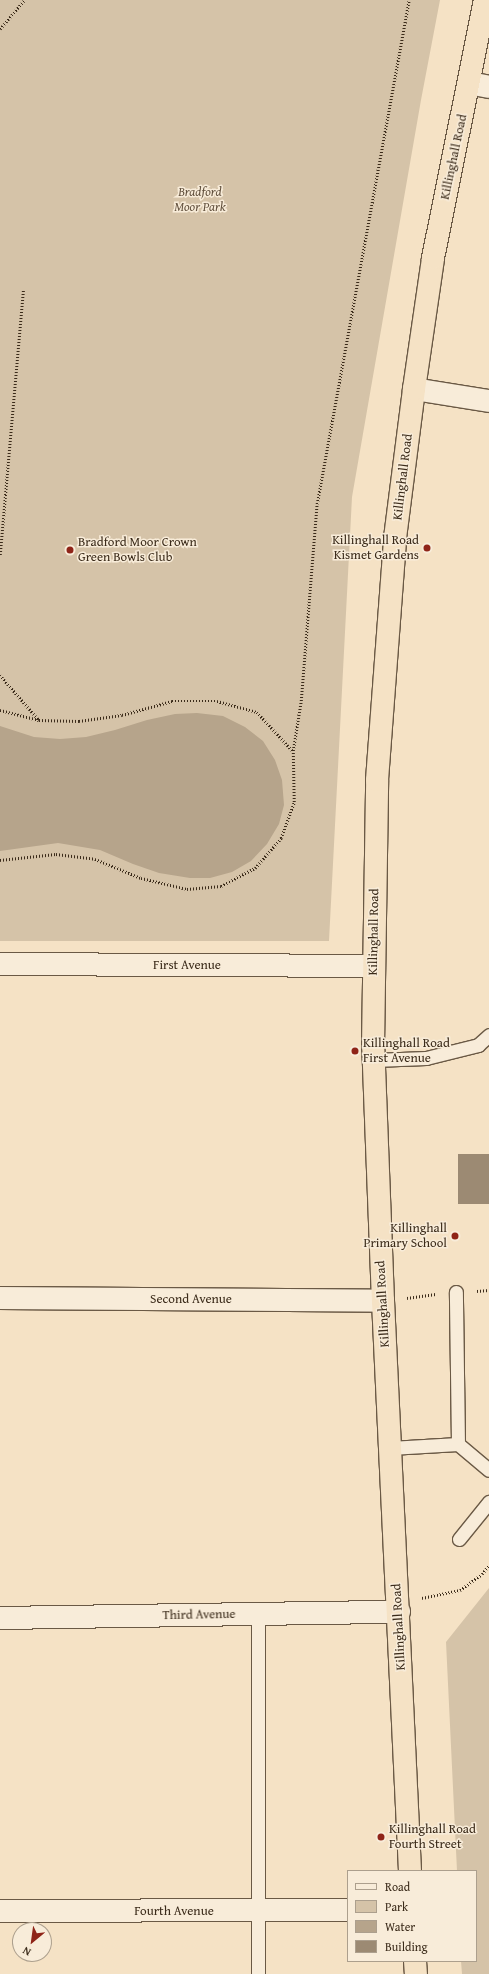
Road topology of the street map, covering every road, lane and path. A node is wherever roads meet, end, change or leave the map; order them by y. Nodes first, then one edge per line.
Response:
1 (24, 0) edge
2 (409, 0) edge
3 (485, 0) edge
4 (0, 29) edge
5 (479, 85) edge
6 (23, 290) dead end
7 (414, 389) junction
8 (489, 401) edge
9 (0, 555) edge
10 (0, 675) edge
11 (0, 710) edge
12 (39, 720) junction
13 (292, 751) junction
14 (0, 860) edge
15 (0, 964) edge
16 (373, 966) junction
17 (489, 1035) edge
18 (374, 1060) junction
19 (456, 1292) dead end
20 (0, 1298) edge
21 (383, 1301) junction
22 (458, 1444) junction
23 (390, 1448) junction
24 (489, 1470) edge
25 (489, 1502) edge
26 (459, 1538) dead end
27 (489, 1565) edge
28 (398, 1607) junction
29 (258, 1614) junction
30 (0, 1618) edge
31 (410, 1870) edge
32 (258, 1910) junction
33 (347, 1910) edge
34 (0, 1911) edge
35 (415, 1962) edge
36 (258, 1974) edge
37 (416, 1974) edge

1 - 4 path
2 - 13 path
3 - 5 highway, Killinghall Road
5 - 7 highway, Killinghall Road
6 - 9 path
7 - 8 street
7 - 16 highway, Killinghall Road
10 - 12 path
11 - 12 path
12 - 13 path
13 - 14 path
15 - 16 street, First Avenue
16 - 18 highway, Killinghall Road
17 - 18 lane
18 - 21 highway, Killinghall Road
19 - 22 lane
20 - 21 street, Second Avenue
21 - 23 highway, Killinghall Road
22 - 23 lane
22 - 24 lane
23 - 28 highway, Killinghall Road
25 - 26 lane
27 - 28 path
28 - 29 street, Third Avenue
28 - 31 highway, Killinghall Road
29 - 30 street, Third Avenue
29 - 32 lane
32 - 33 street, Fourth Avenue
32 - 34 street, Fourth Avenue
32 - 36 lane
35 - 37 highway

